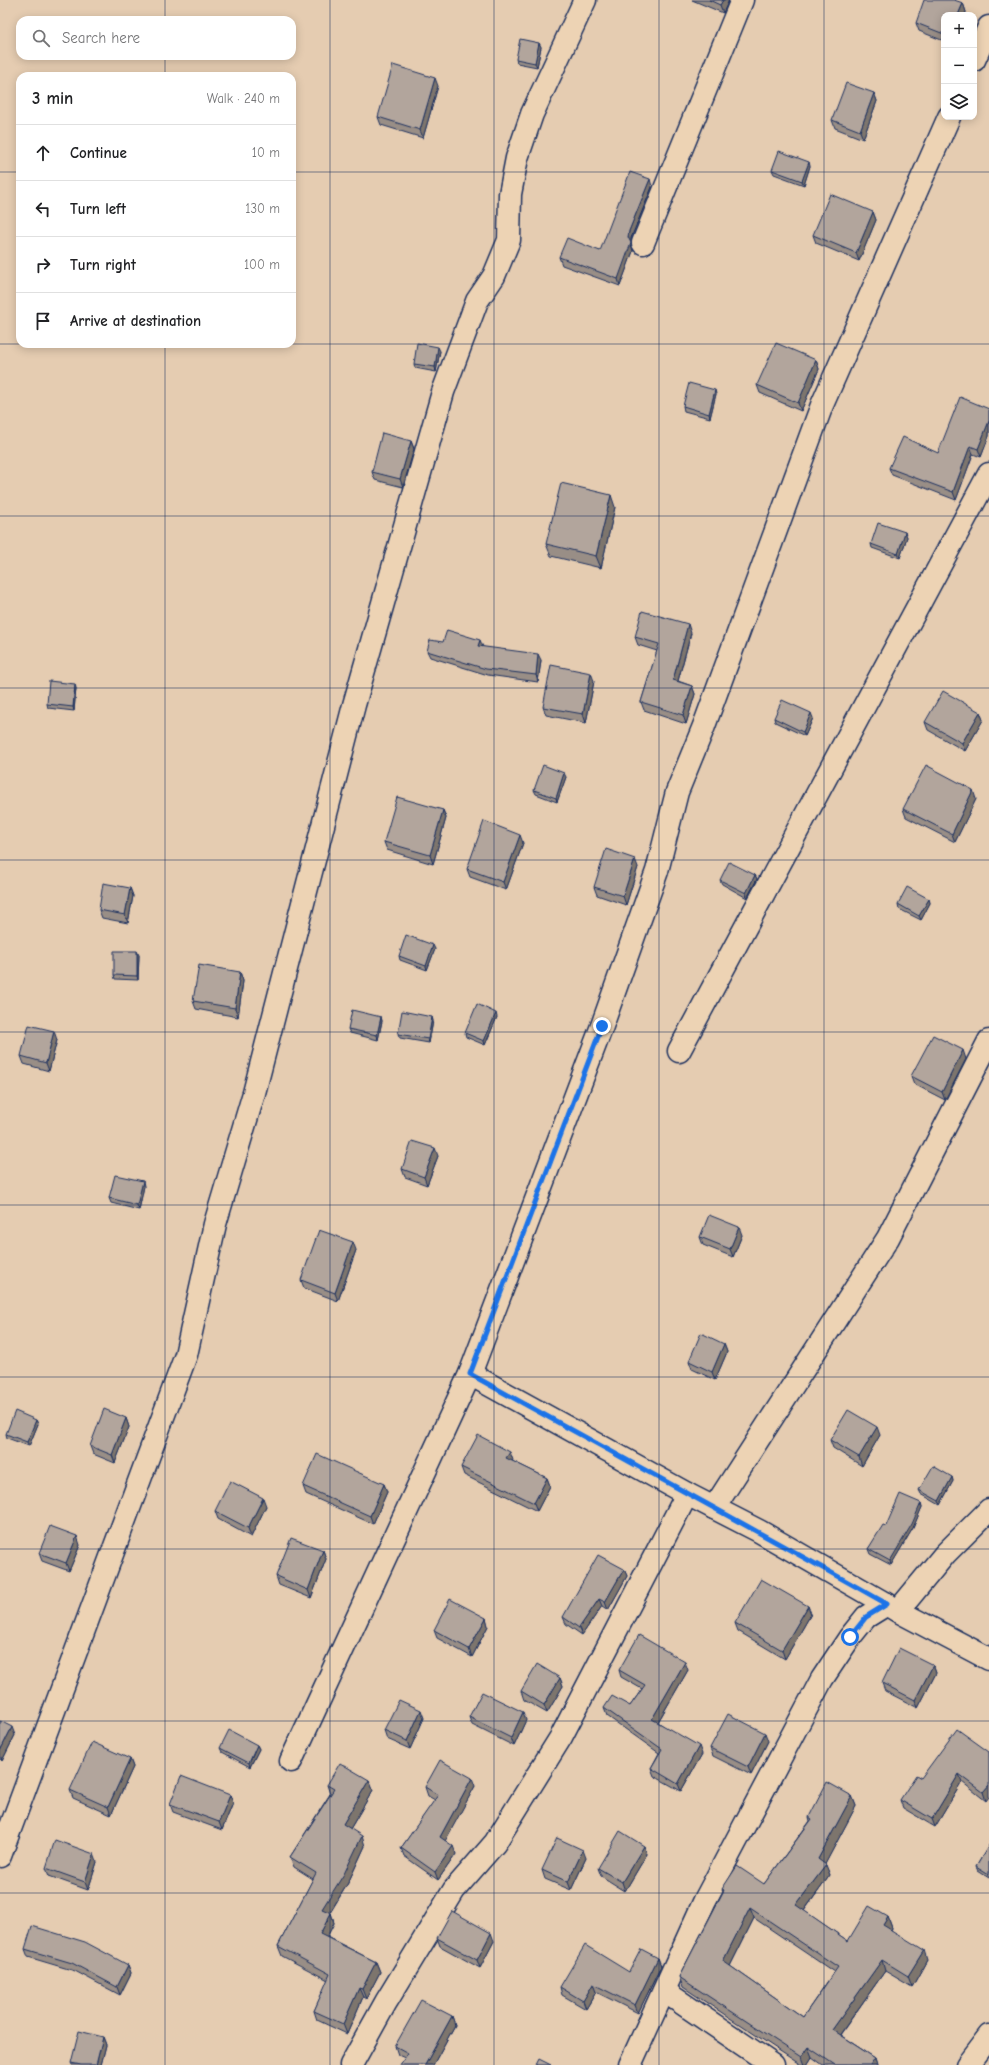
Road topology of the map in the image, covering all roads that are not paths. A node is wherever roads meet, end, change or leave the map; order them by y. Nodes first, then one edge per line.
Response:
1 (585, 0) edge
2 (742, 0) edge
3 (989, 27) edge
4 (977, 53) edge
5 (948, 120) edge
6 (643, 243) dead end
7 (988, 480) edge
8 (989, 1041) edge
9 (679, 1051) dead end
10 (470, 1374) junction
11 (687, 1494) junction
12 (714, 1508) junction
13 (989, 1510) edge
14 (892, 1607) junction
15 (989, 1659) edge
16 (291, 1761) dead end
17 (0, 1856) edge
18 (664, 1991) junction
19 (989, 2036) edge
20 (352, 2065) edge
21 (630, 2065) edge
22 (773, 2065) edge
23 (967, 2065) edge

1 - 17 street
2 - 6 street
3 - 4 street
5 - 10 street
7 - 9 street
8 - 12 street
10 - 11 street
10 - 16 street
11 - 12 street
11 - 20 street
12 - 14 street
13 - 14 street
14 - 15 street
14 - 18 street
18 - 21 street
18 - 22 street
19 - 23 street

